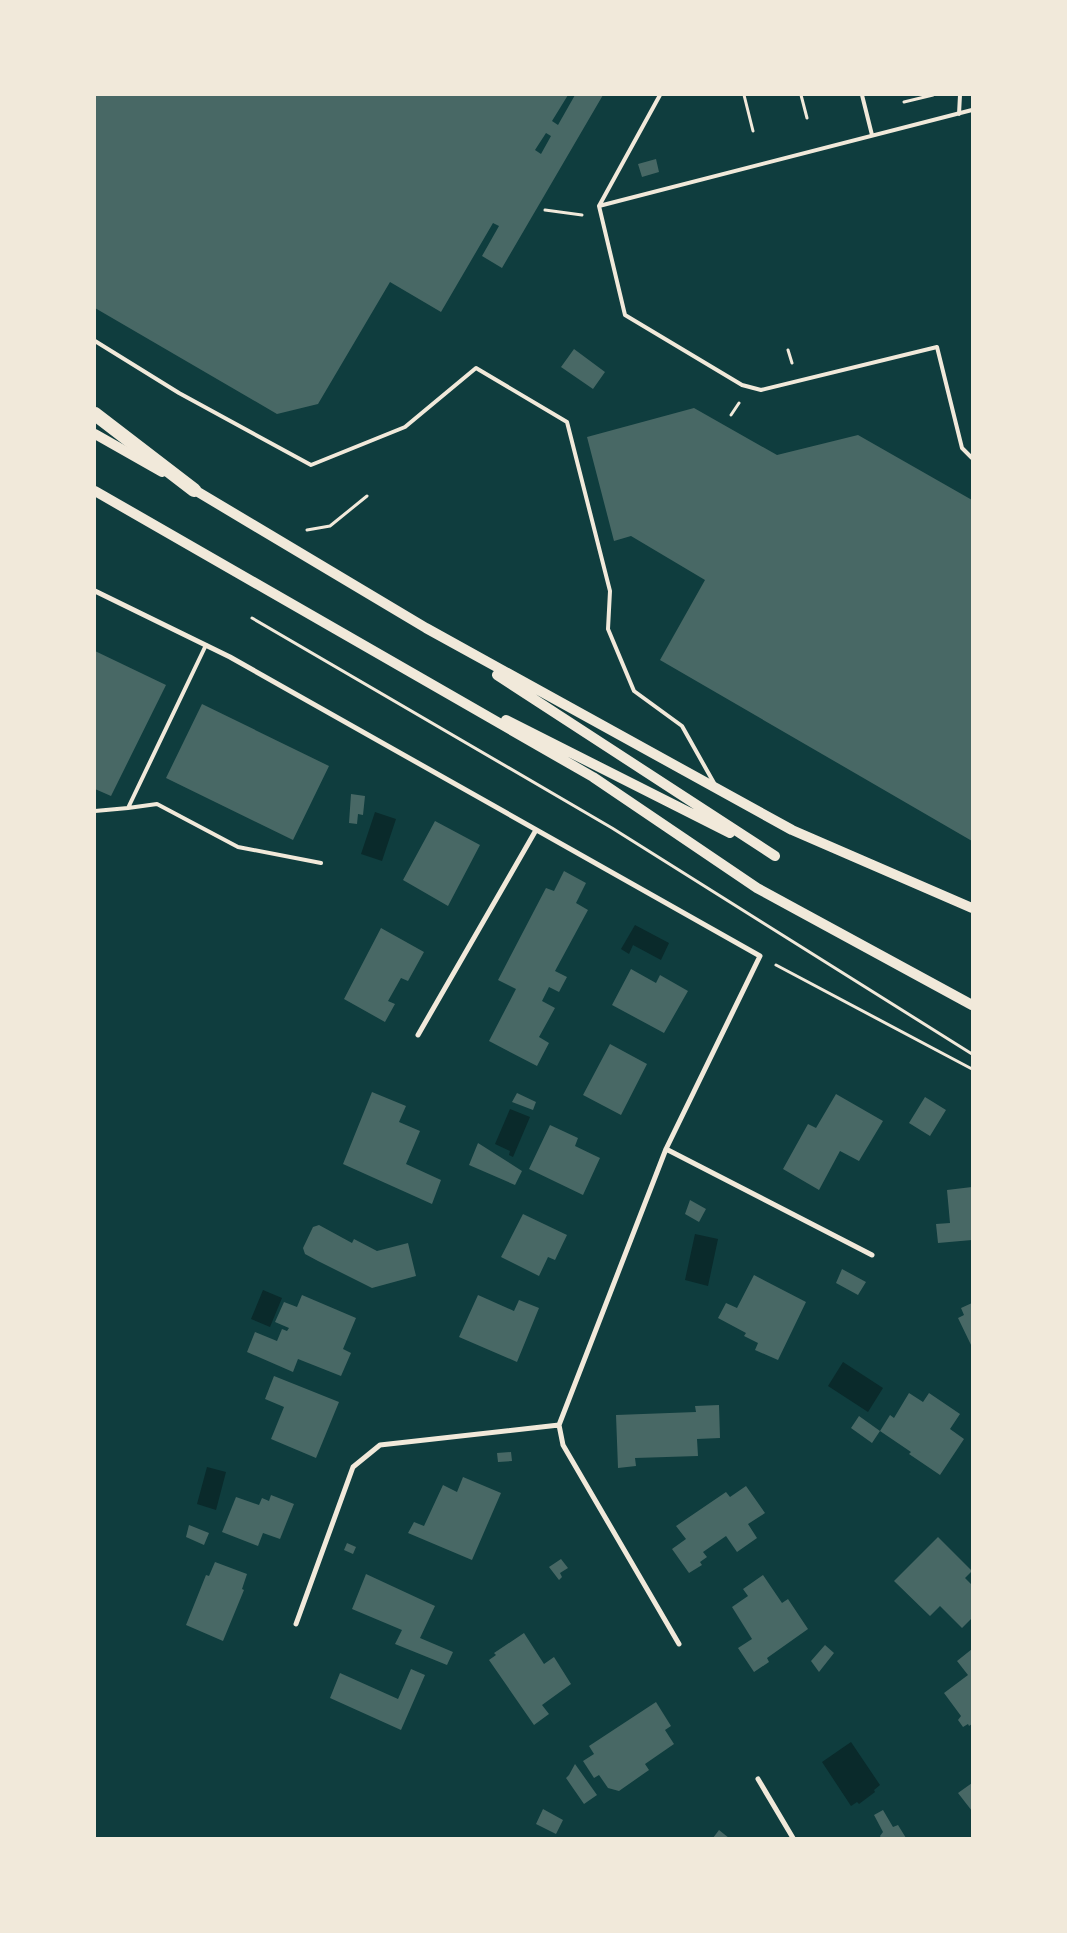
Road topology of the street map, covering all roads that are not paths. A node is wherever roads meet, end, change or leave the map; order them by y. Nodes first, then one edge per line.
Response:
1 (660, 95) edge
2 (862, 95) edge
3 (960, 95) edge
4 (972, 110) edge
5 (959, 114) junction
6 (872, 136) junction
7 (600, 206) junction
8 (95, 341) edge
9 (95, 414) edge
10 (95, 434) edge
11 (972, 458) edge
12 (194, 490) junction
13 (95, 491) edge
14 (95, 591) edge
15 (426, 628) junction
16 (206, 645) junction
17 (404, 668) junction
18 (717, 790) junction
19 (128, 808) junction
20 (95, 812) edge
21 (536, 830) junction
22 (321, 863) dead end
23 (972, 908) edge
24 (972, 1005) edge
25 (418, 1035) dead end
26 (666, 1149) junction
27 (872, 1256) dead end
28 (559, 1425) junction
29 (296, 1624) dead end
30 (679, 1644) dead end
31 (758, 1778) dead end
32 (793, 1838) edge

1 - 7 lane
2 - 6 lane
3 - 5 lane
4 - 5 lane
5 - 6 lane
6 - 7 lane
7 - 11 lane
8 - 18 lane
9 - 12 highway
10 - 12 main road
12 - 15 main road
13 - 17 main road
14 - 16 street
15 - 17 main road
15 - 18 main road
16 - 19 lane
16 - 21 street
17 - 24 main road
18 - 23 main road
19 - 20 lane
19 - 22 lane
21 - 25 street
21 - 26 street
26 - 27 street
26 - 28 street
28 - 29 street
28 - 30 street
31 - 32 street

